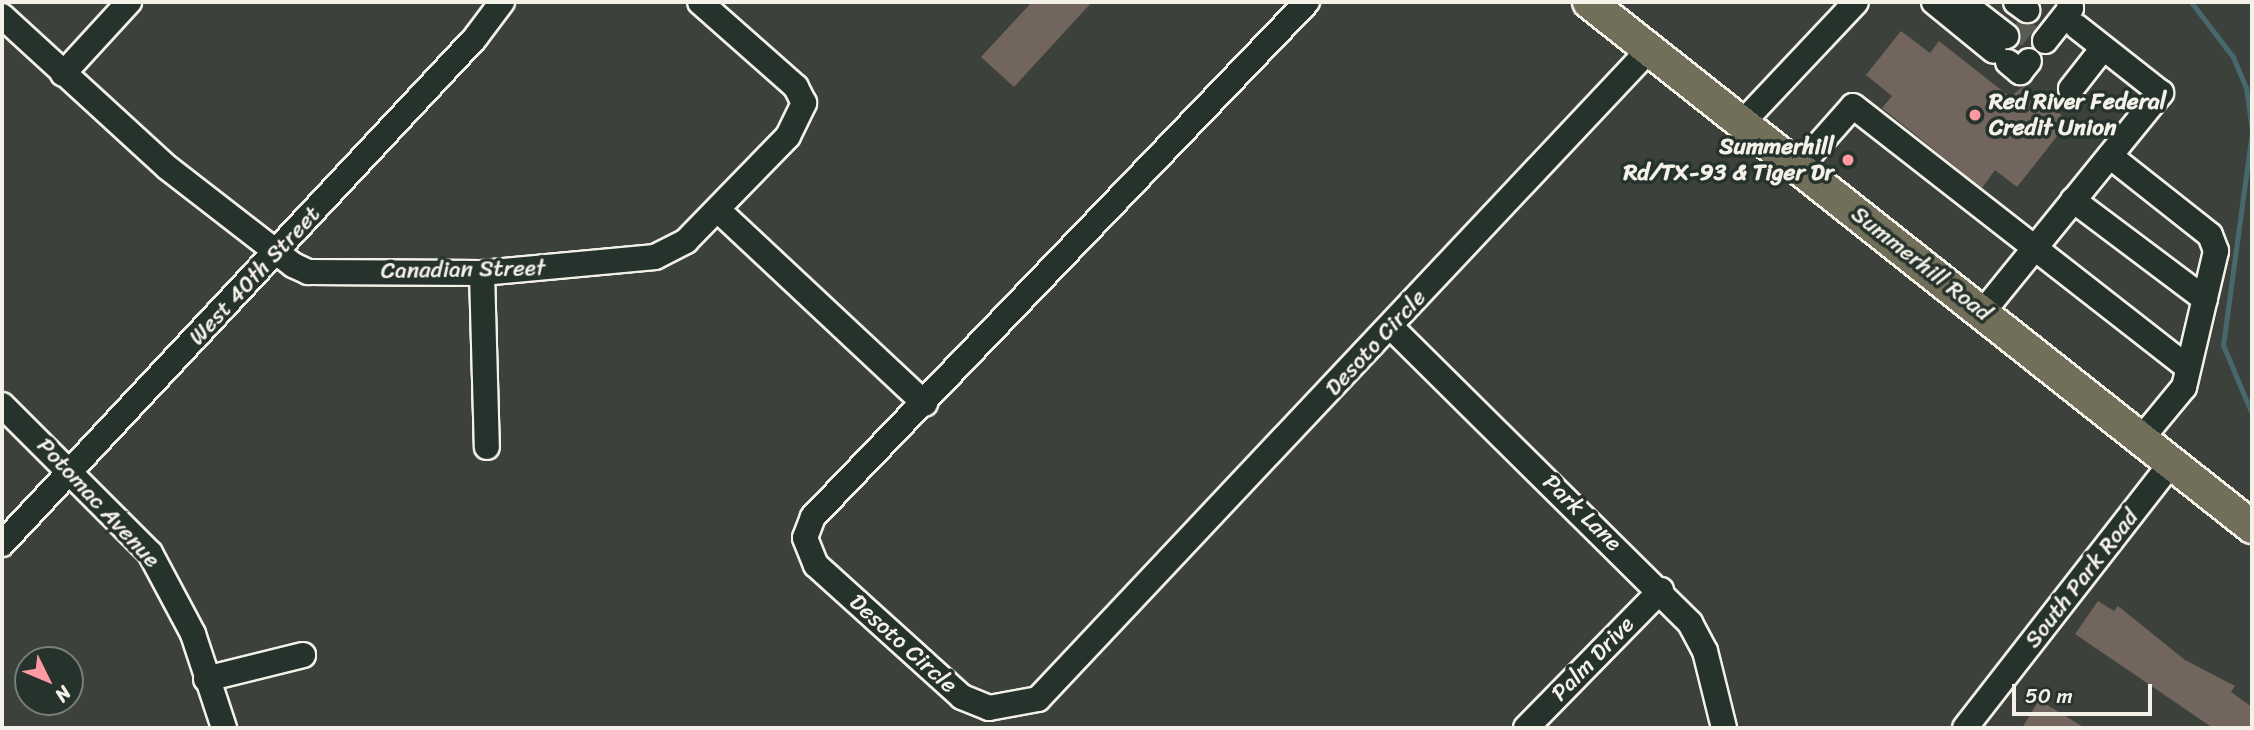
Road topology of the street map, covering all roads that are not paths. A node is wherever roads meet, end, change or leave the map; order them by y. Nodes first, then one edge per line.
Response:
1 (129, 2) edge
2 (502, 2) edge
3 (700, 2) edge
4 (1307, 2) edge
5 (1589, 2) edge
6 (1856, 2) edge
7 (1934, 2) edge
8 (1962, 2) edge
9 (1986, 2) edge
10 (2069, 2) edge
11 (2, 16) edge
12 (2077, 27) dead end
13 (2025, 37) edge
14 (2103, 48) junction
15 (1649, 50) junction
16 (63, 74) junction
17 (2071, 89) dead end
18 (1742, 123) junction
19 (2110, 156) junction
20 (1799, 167) junction
21 (2073, 200) junction
22 (719, 211) junction
23 (2035, 247) junction
24 (276, 254) junction
25 (482, 273) junction
26 (2204, 299) junction
27 (1982, 313) junction
28 (1391, 327) junction
29 (2188, 368) junction
30 (925, 404) junction
31 (2, 405) edge
32 (2142, 438) junction
33 (488, 447) dead end
34 (2172, 462) junction
35 (71, 471) junction
36 (2252, 527) edge
37 (2, 544) edge
38 (1661, 590) junction
39 (303, 654) dead end
40 (206, 680) junction
41 (224, 728) edge
42 (1526, 728) edge
43 (1724, 728) edge
44 (1965, 728) edge

1 - 16 street
2 - 24 street, West 40th Street
3 - 22 street, Canadian Street
4 - 30 street, Desoto Circle
5 - 15 main road, Summerhill Road
6 - 18 street
7 - 13 street
8 - 13 street
9 - 13 street
10 - 13 street
11 - 16 street, Canadian Street
12 - 14 street
14 - 17 street
14 - 19 street
15 - 18 main road, Summerhill Road
15 - 28 street, Desoto Circle
16 - 24 street, Canadian Street
18 - 20 main road, Summerhill Road
19 - 21 street
19 - 26 street
20 - 23 street
20 - 27 main road, Summerhill Road
21 - 23 street
21 - 26 street
22 - 25 street, Canadian Street
22 - 30 street
23 - 27 street
23 - 29 street
24 - 25 street, Canadian Street
24 - 35 street, West 40th Street
25 - 33 street
26 - 29 street
27 - 32 main road, Summerhill Road
28 - 30 street, Desoto Circle
28 - 38 street, Park Lane
29 - 32 street
31 - 35 street, Potomac Avenue
32 - 34 main road, Summerhill Road
34 - 36 main road, Summerhill Road
34 - 44 street, South Park Road
35 - 37 street, West 40th Street
35 - 40 street, Potomac Avenue
38 - 42 street, Palm Drive
38 - 43 street, Park Lane
39 - 40 street
40 - 41 street, Potomac Avenue

